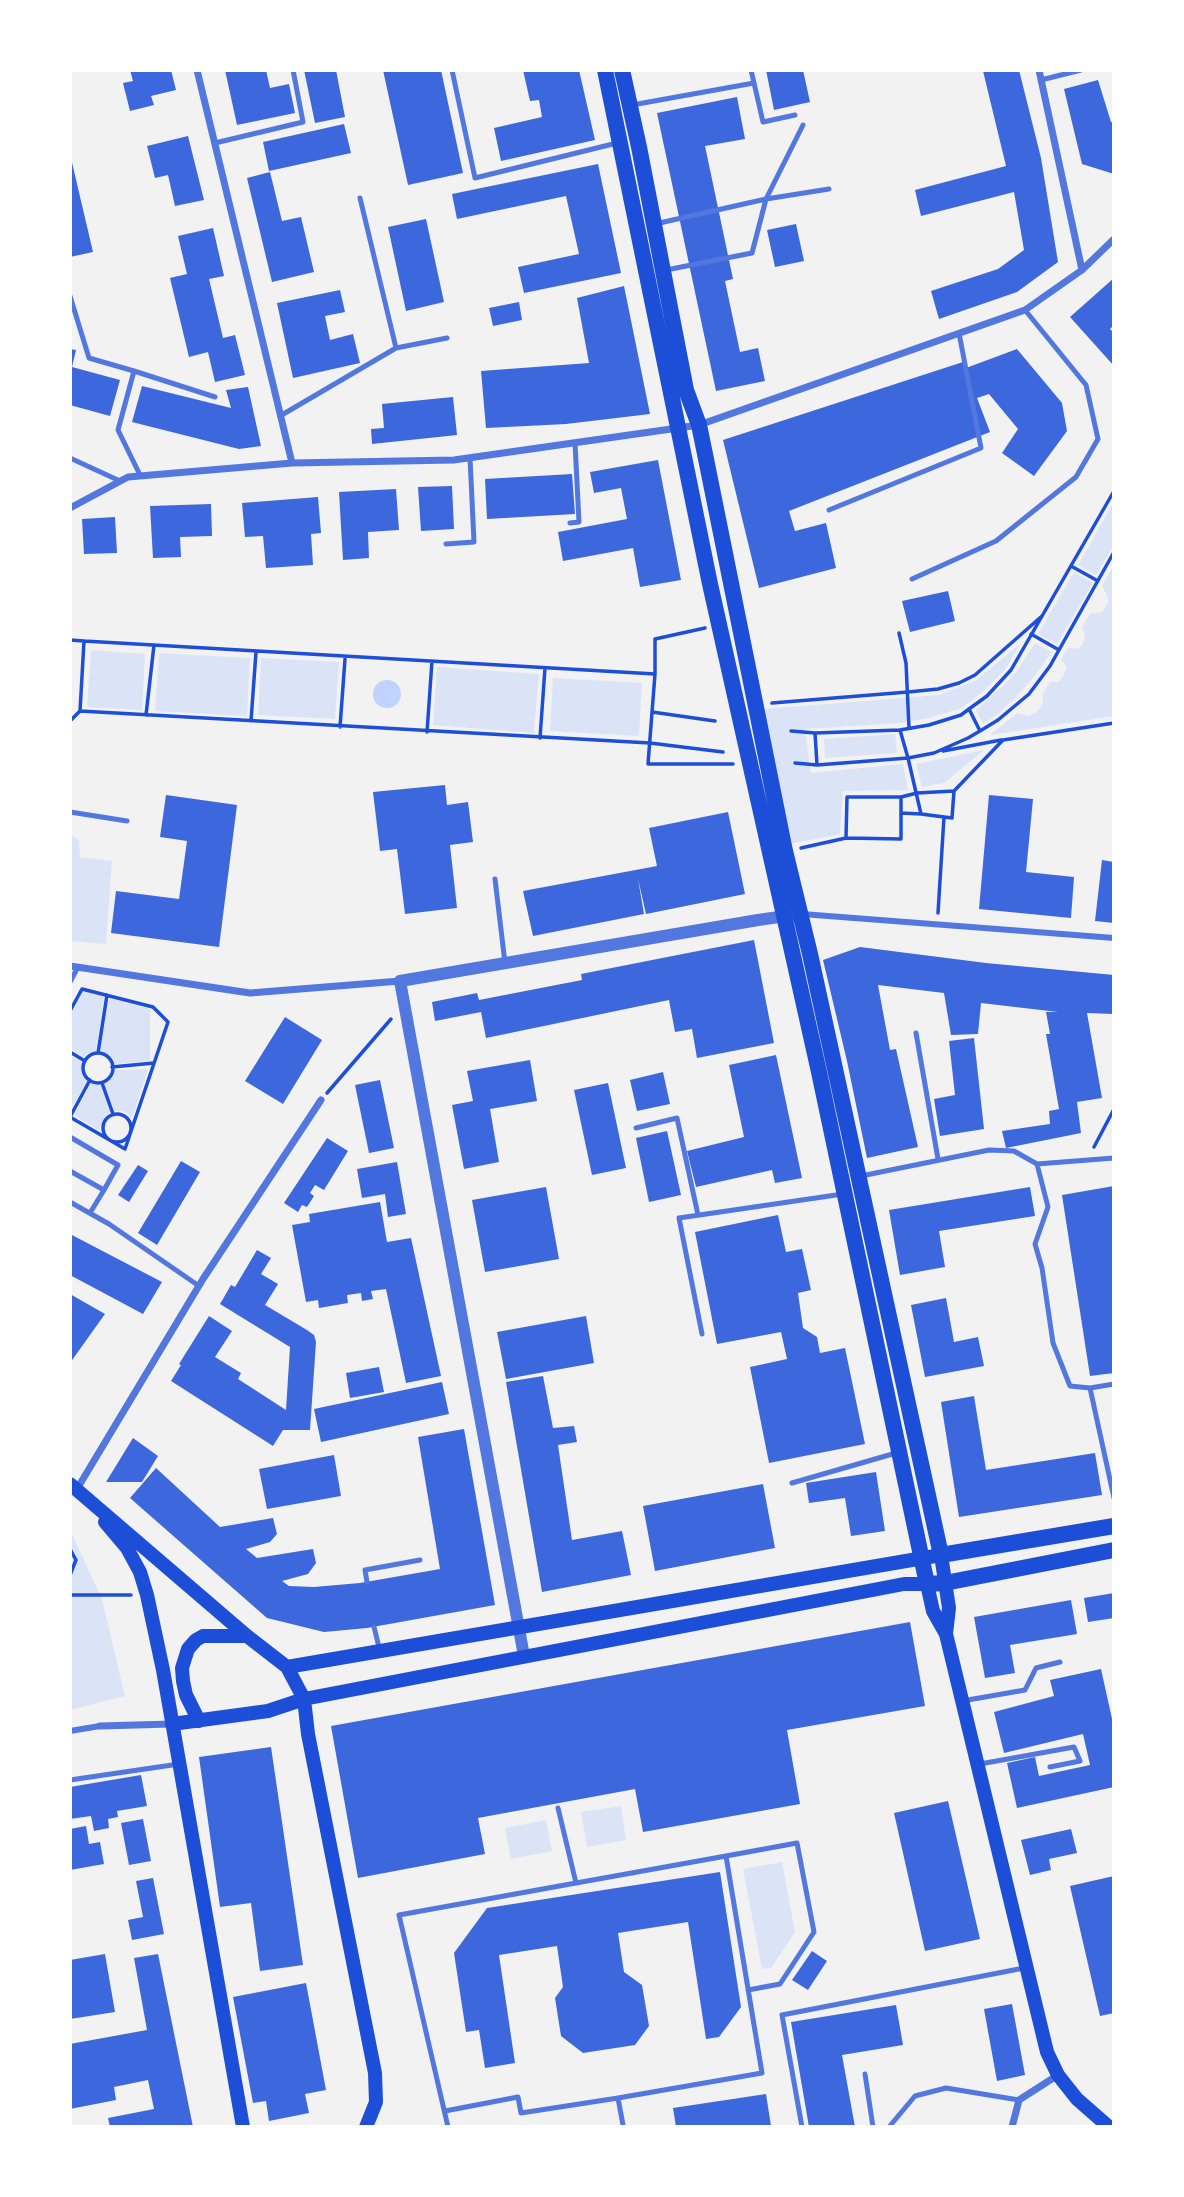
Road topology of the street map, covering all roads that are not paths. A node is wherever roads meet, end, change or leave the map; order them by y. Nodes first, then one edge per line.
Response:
1 (197, 70) edge
2 (293, 70) edge
3 (452, 70) edge
4 (605, 70) edge
5 (622, 70) edge
6 (751, 70) edge
7 (1039, 70) edge
8 (1081, 70) edge
9 (1041, 80) junction
10 (754, 83) junction
11 (629, 105) junction
12 (795, 115) dead end
13 (803, 125) dead end
14 (620, 142) junction
15 (215, 143) junction
16 (829, 189) dead end
17 (359, 198) dead end
18 (766, 199) junction
19 (654, 224) junction
20 (1114, 239) edge
21 (1082, 270) junction
22 (663, 271) junction
23 (70, 296) edge
24 (1025, 310) junction
25 (959, 333) junction
26 (447, 338) dead end
27 (396, 348) junction
28 (134, 371) junction
29 (215, 397) dead end
30 (280, 416) junction
31 (699, 425) junction
32 (677, 429) junction
33 (575, 443) junction
34 (70, 458) edge
35 (470, 458) junction
36 (292, 463) junction
37 (140, 475) junction
38 (124, 479) junction
39 (70, 508) edge
40 (829, 510) dead end
41 (570, 523) dead end
42 (446, 544) dead end
43 (912, 579) dead end
44 (70, 812) edge
45 (127, 821) dead end
46 (495, 879) dead end
47 (801, 914) junction
48 (784, 917) junction
49 (1114, 938) edge
50 (505, 963) junction
51 (74, 967) edge
52 (400, 981) junction
53 (70, 982) edge
54 (916, 1033) dead end
55 (321, 1100) road end
56 (636, 1128) dead end
57 (70, 1137) edge
58 (1114, 1158) edge
59 (938, 1159) junction
60 (1037, 1164) junction
61 (70, 1171) edge
62 (858, 1176) junction
63 (104, 1190) junction
64 (843, 1194) junction
65 (70, 1202) edge
66 (90, 1213) junction
67 (698, 1214) junction
68 (199, 1286) junction
69 (702, 1334) dead end
70 (1114, 1384) edge
71 (1090, 1388) junction
72 (899, 1452) junction
73 (792, 1483) dead end
74 (74, 1486) edge
75 (1114, 1498) edge
76 (1114, 1526) edge
77 (1114, 1550) edge
78 (941, 1555) junction
79 (922, 1558) junction
80 (420, 1560) dead end
81 (367, 1582) dead end
82 (945, 1583) junction
83 (926, 1584) junction
84 (374, 1627) dead end
85 (517, 1627) junction
86 (946, 1634) junction
87 (247, 1636) junction
88 (380, 1651) junction
89 (524, 1656) junction
90 (1060, 1662) dead end
91 (287, 1667) junction
92 (182, 1668) junction
93 (163, 1670) junction
94 (304, 1699) junction
95 (962, 1701) junction
96 (199, 1721) junction
97 (172, 1724) junction
98 (100, 1726) joint
99 (70, 1731) edge
100 (179, 1764) junction
101 (978, 1765) junction
102 (1050, 1767) dead end
103 (70, 1780) edge
104 (558, 1808) dead end
105 (726, 1856) junction
106 (576, 1883) junction
107 (1027, 1967) junction
108 (748, 1990) junction
109 (865, 2074) dead end
110 (1058, 2076) junction
111 (618, 2098) junction
112 (1019, 2100) junction
113 (445, 2111) junction
114 (623, 2125) dead end
115 (243, 2127) edge
116 (366, 2127) edge
117 (448, 2127) edge
118 (802, 2127) edge
119 (873, 2127) edge
120 (889, 2127) edge
121 (1012, 2127) edge
122 (1109, 2127) edge

1 - 15 street
2 - 15 lane
3 - 14 lane
4 - 14 main road
5 - 11 main road
6 - 10 lane
7 - 9 street
8 - 9 lane
9 - 21 street
10 - 11 lane
10 - 12 lane
11 - 19 main road
13 - 18 lane
14 - 32 main road
15 - 30 street
16 - 18 lane
17 - 27 lane
18 - 19 lane
18 - 22 lane
19 - 22 main road
20 - 21 street
21 - 24 street
22 - 31 main road
23 - 28 lane
24 - 25 street
24 - 43 lane
25 - 31 street
25 - 40 lane
26 - 27 lane
27 - 30 lane
28 - 29 lane
28 - 37 lane
30 - 36 street
31 - 32 street
31 - 47 main road
32 - 33 street
32 - 48 main road
33 - 35 street
33 - 41 lane
34 - 38 lane
35 - 36 street
35 - 42 lane
36 - 37 street
37 - 38 street
38 - 39 street
44 - 45 lane
46 - 50 lane
47 - 48 street
47 - 49 street
47 - 62 main road
48 - 50 street
48 - 64 main road
50 - 52 street
51 - 52 street
51 - 53 lane
52 - 85 street
54 - 59 lane
55 - 68 street
56 - 67 lane
57 - 63 lane
58 - 60 lane
59 - 60 lane
59 - 62 lane
60 - 71 lane
61 - 63 lane
62 - 78 main road
63 - 66 lane
64 - 67 lane
64 - 72 main road
65 - 66 lane
66 - 68 lane
67 - 69 lane
68 - 74 street
70 - 71 lane
71 - 75 lane
72 - 73 lane
72 - 79 main road
74 - 87 main road
74 - 93 main road
76 - 78 main road
77 - 82 main road
78 - 79 main road
78 - 82 main road
79 - 83 main road
79 - 85 main road
80 - 81 lane
82 - 83 main road
82 - 86 main road
83 - 86 main road
83 - 89 main road
84 - 88 lane
85 - 88 main road
85 - 89 street
86 - 95 main road
87 - 91 main road
87 - 92 main road
88 - 91 main road
89 - 94 main road
90 - 95 lane
91 - 94 main road
92 - 93 main road
92 - 96 main road
93 - 97 main road
94 - 96 main road
94 - 116 main road
95 - 101 main road
96 - 97 main road
97 - 98 street
97 - 100 main road
98 - 99 street
100 - 103 lane
100 - 115 main road
101 - 102 lane
101 - 107 main road
104 - 106 lane
105 - 106 lane
105 - 108 lane
105 - 108 lane
106 - 113 lane
107 - 110 main road
107 - 118 lane
108 - 111 lane
109 - 119 lane
110 - 112 street
110 - 122 main road
111 - 113 lane
111 - 114 lane
112 - 120 lane
112 - 121 street
113 - 117 lane

